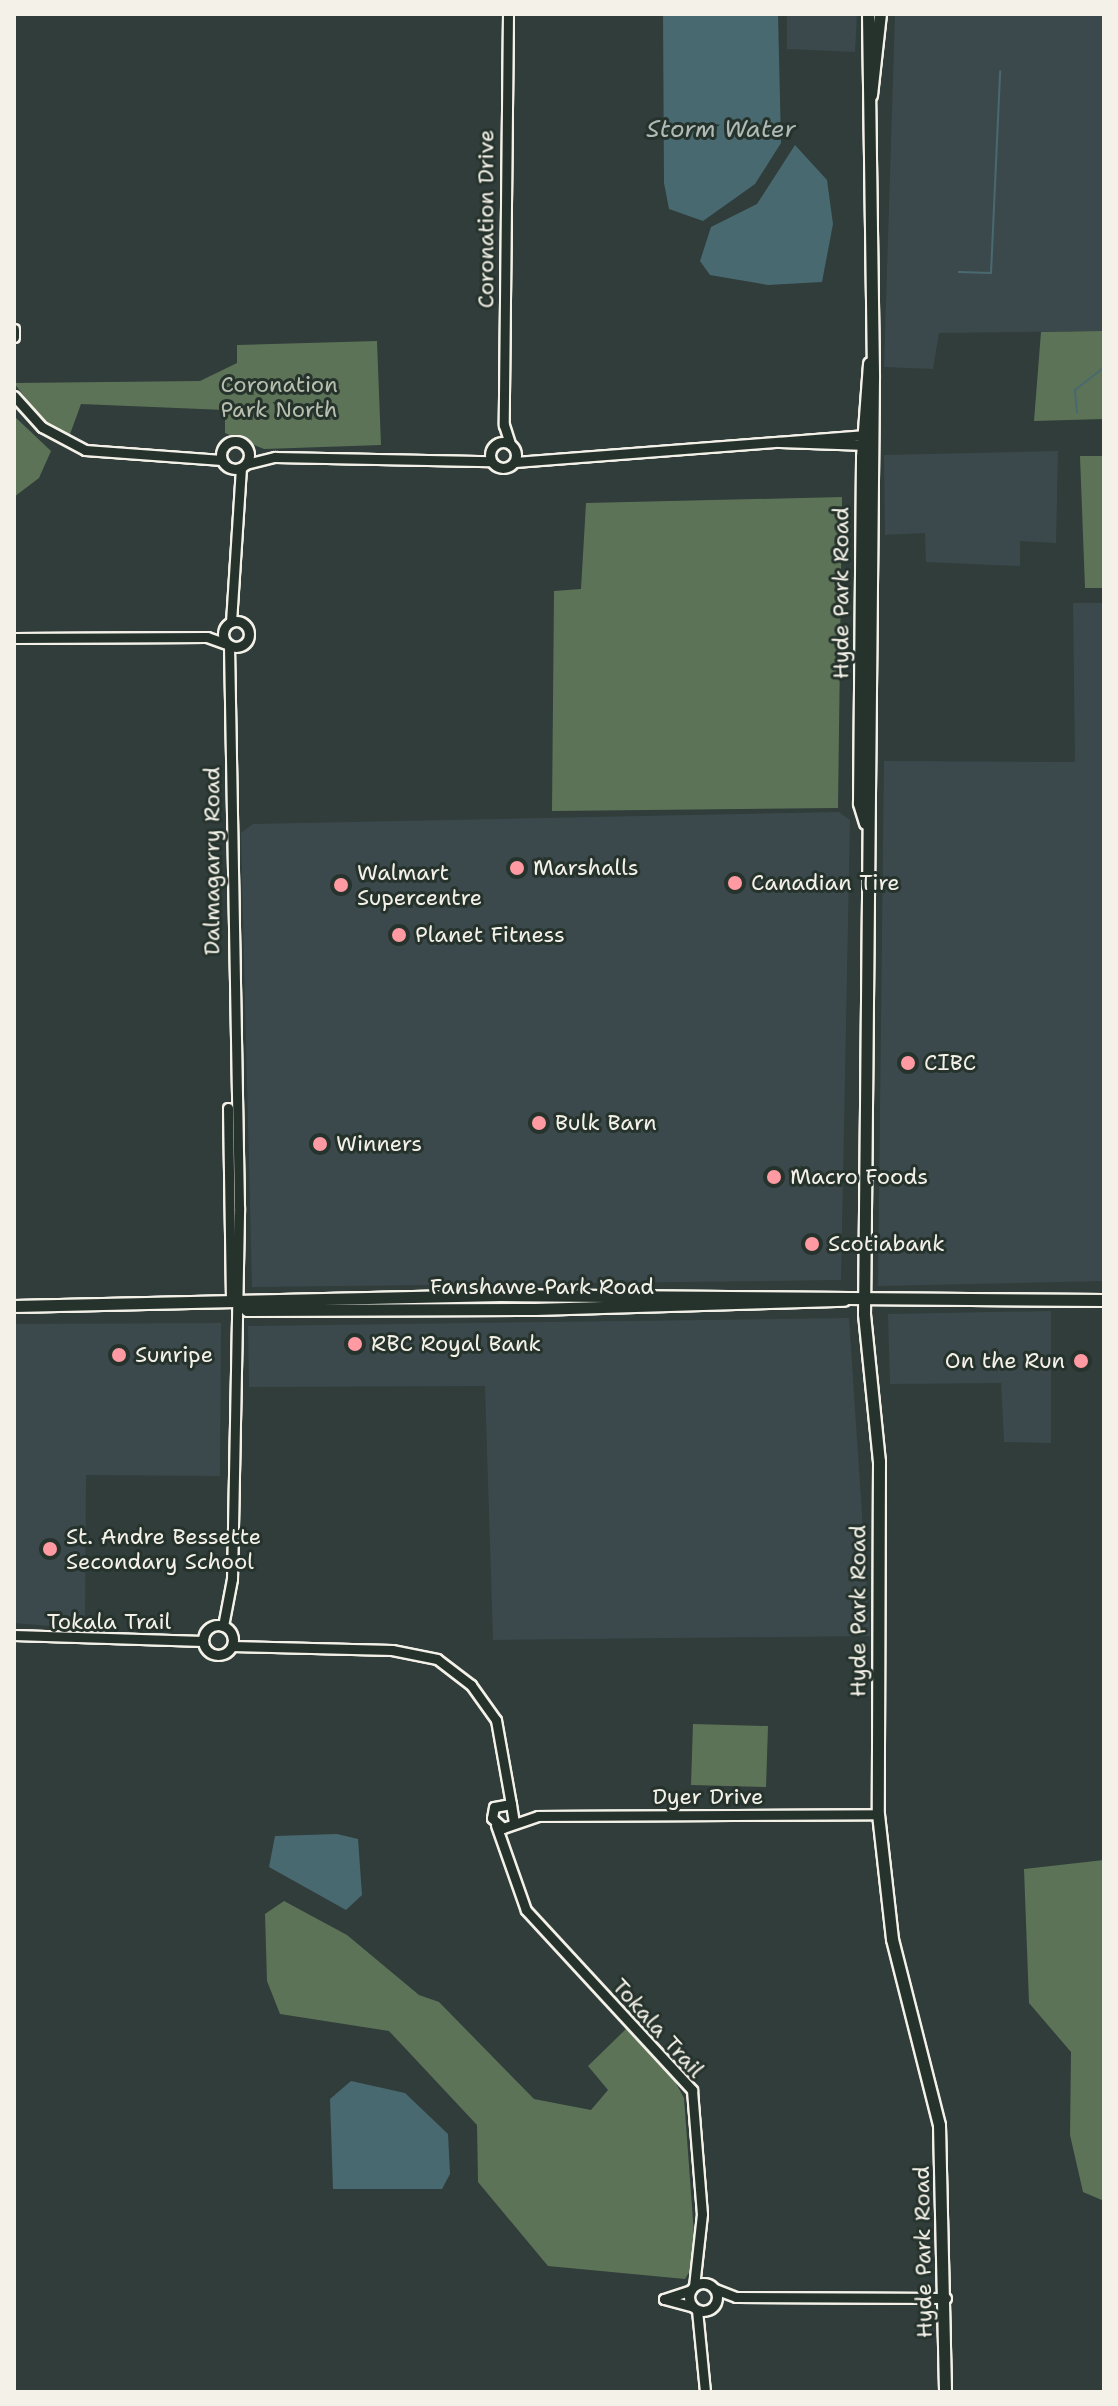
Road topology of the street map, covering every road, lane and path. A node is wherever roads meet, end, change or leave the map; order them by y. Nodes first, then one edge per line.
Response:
1 (508, 14) edge
2 (868, 14) edge
3 (880, 14) edge
4 (871, 95) junction
5 (14, 329) edge
6 (14, 337) edge
7 (14, 396) edge
8 (504, 425) junction
9 (867, 440) junction
10 (226, 445) junction
11 (495, 446) junction
12 (513, 446) junction
13 (248, 450) junction
14 (198, 454) junction
15 (469, 456) junction
16 (538, 456) junction
17 (275, 457) junction
18 (491, 461) junction
19 (515, 462) junction
20 (225, 464) junction
21 (243, 466) junction
22 (235, 483) junction
23 (236, 608) junction
24 (243, 622) junction
25 (227, 625) junction
26 (207, 637) junction
27 (14, 638) edge
28 (228, 645) junction
29 (242, 647) junction
30 (233, 664) junction
31 (1104, 1300) edge
32 (865, 1301) junction
33 (236, 1304) junction
34 (14, 1306) edge
35 (223, 1626) junction
36 (14, 1635) edge
37 (203, 1641) junction
38 (232, 1646) junction
39 (504, 1776) junction
40 (499, 1803) junction
41 (513, 1806) junction
42 (878, 1814) junction
43 (538, 1816) junction
44 (513, 1824) junction
45 (496, 1825) junction
46 (505, 1850) junction
47 (702, 2261) junction
48 (693, 2288) junction
49 (713, 2288) junction
50 (736, 2297) junction
51 (946, 2298) junction
52 (695, 2308) junction
53 (712, 2308) junction
54 (702, 2335) junction
55 (705, 2392) edge
56 (945, 2392) edge

1 - 8 street, Coronation Drive
2 - 4 main road, Hyde Park Road
3 - 4 main road, Hyde Park Road
4 - 9 main road, Hyde Park Road
5 - 6 street
7 - 14 street
8 - 11 street, Coronation Drive
8 - 12 street, Coronation Drive
9 - 16 street
9 - 32 main road, Hyde Park Road
10 - 13 street
10 - 14 street
10 - 20 street
11 - 12 street
11 - 15 street
11 - 18 street, Coronation Drive
12 - 16 street
12 - 19 street, Coronation Drive
13 - 17 street
13 - 21 street
14 - 20 street
15 - 17 street
15 - 18 street
16 - 19 street
17 - 21 street
18 - 19 street
20 - 21 street
20 - 22 street
21 - 22 street
22 - 23 street
23 - 24 street
23 - 25 street
24 - 25 street
24 - 29 street
25 - 26 street
25 - 28 street, Dalmagarry Road
26 - 27 street
26 - 28 street
28 - 29 street
28 - 30 street, Dalmagarry Road
29 - 30 street, Dalmagarry Road
30 - 33 street, Dalmagarry Road
31 - 32 main road, Fanshawe Park Road
32 - 33 main road, Fanshawe Park Road
32 - 42 main road, Hyde Park Road
33 - 34 main road, Fanshawe Park Road
33 - 35 street, Dalmagarry Road
35 - 37 street
35 - 38 street
36 - 37 street, Tokala Trail
37 - 38 street, Tokala Trail
38 - 39 street
39 - 40 street
39 - 41 street
40 - 41 street, Dyer Drive
40 - 45 street
41 - 43 street, Dyer Drive
41 - 44 street, Tokala Trail
42 - 43 street, Dyer Drive
42 - 51 main road, Hyde Park Road
43 - 44 street, Dyer Drive
44 - 45 street, Dyer Drive
44 - 46 street, Tokala Trail
45 - 46 street, Tokala Trail
46 - 47 street, Tokala Trail
47 - 48 street, Tokala Trail
47 - 49 street, Tokala Trail
48 - 49 street
48 - 52 street
48 - 52 street
49 - 50 street
49 - 53 street
50 - 51 street
50 - 53 street
51 - 56 main road, Hyde Park Road
52 - 53 street
52 - 54 street
53 - 54 street
54 - 55 street

